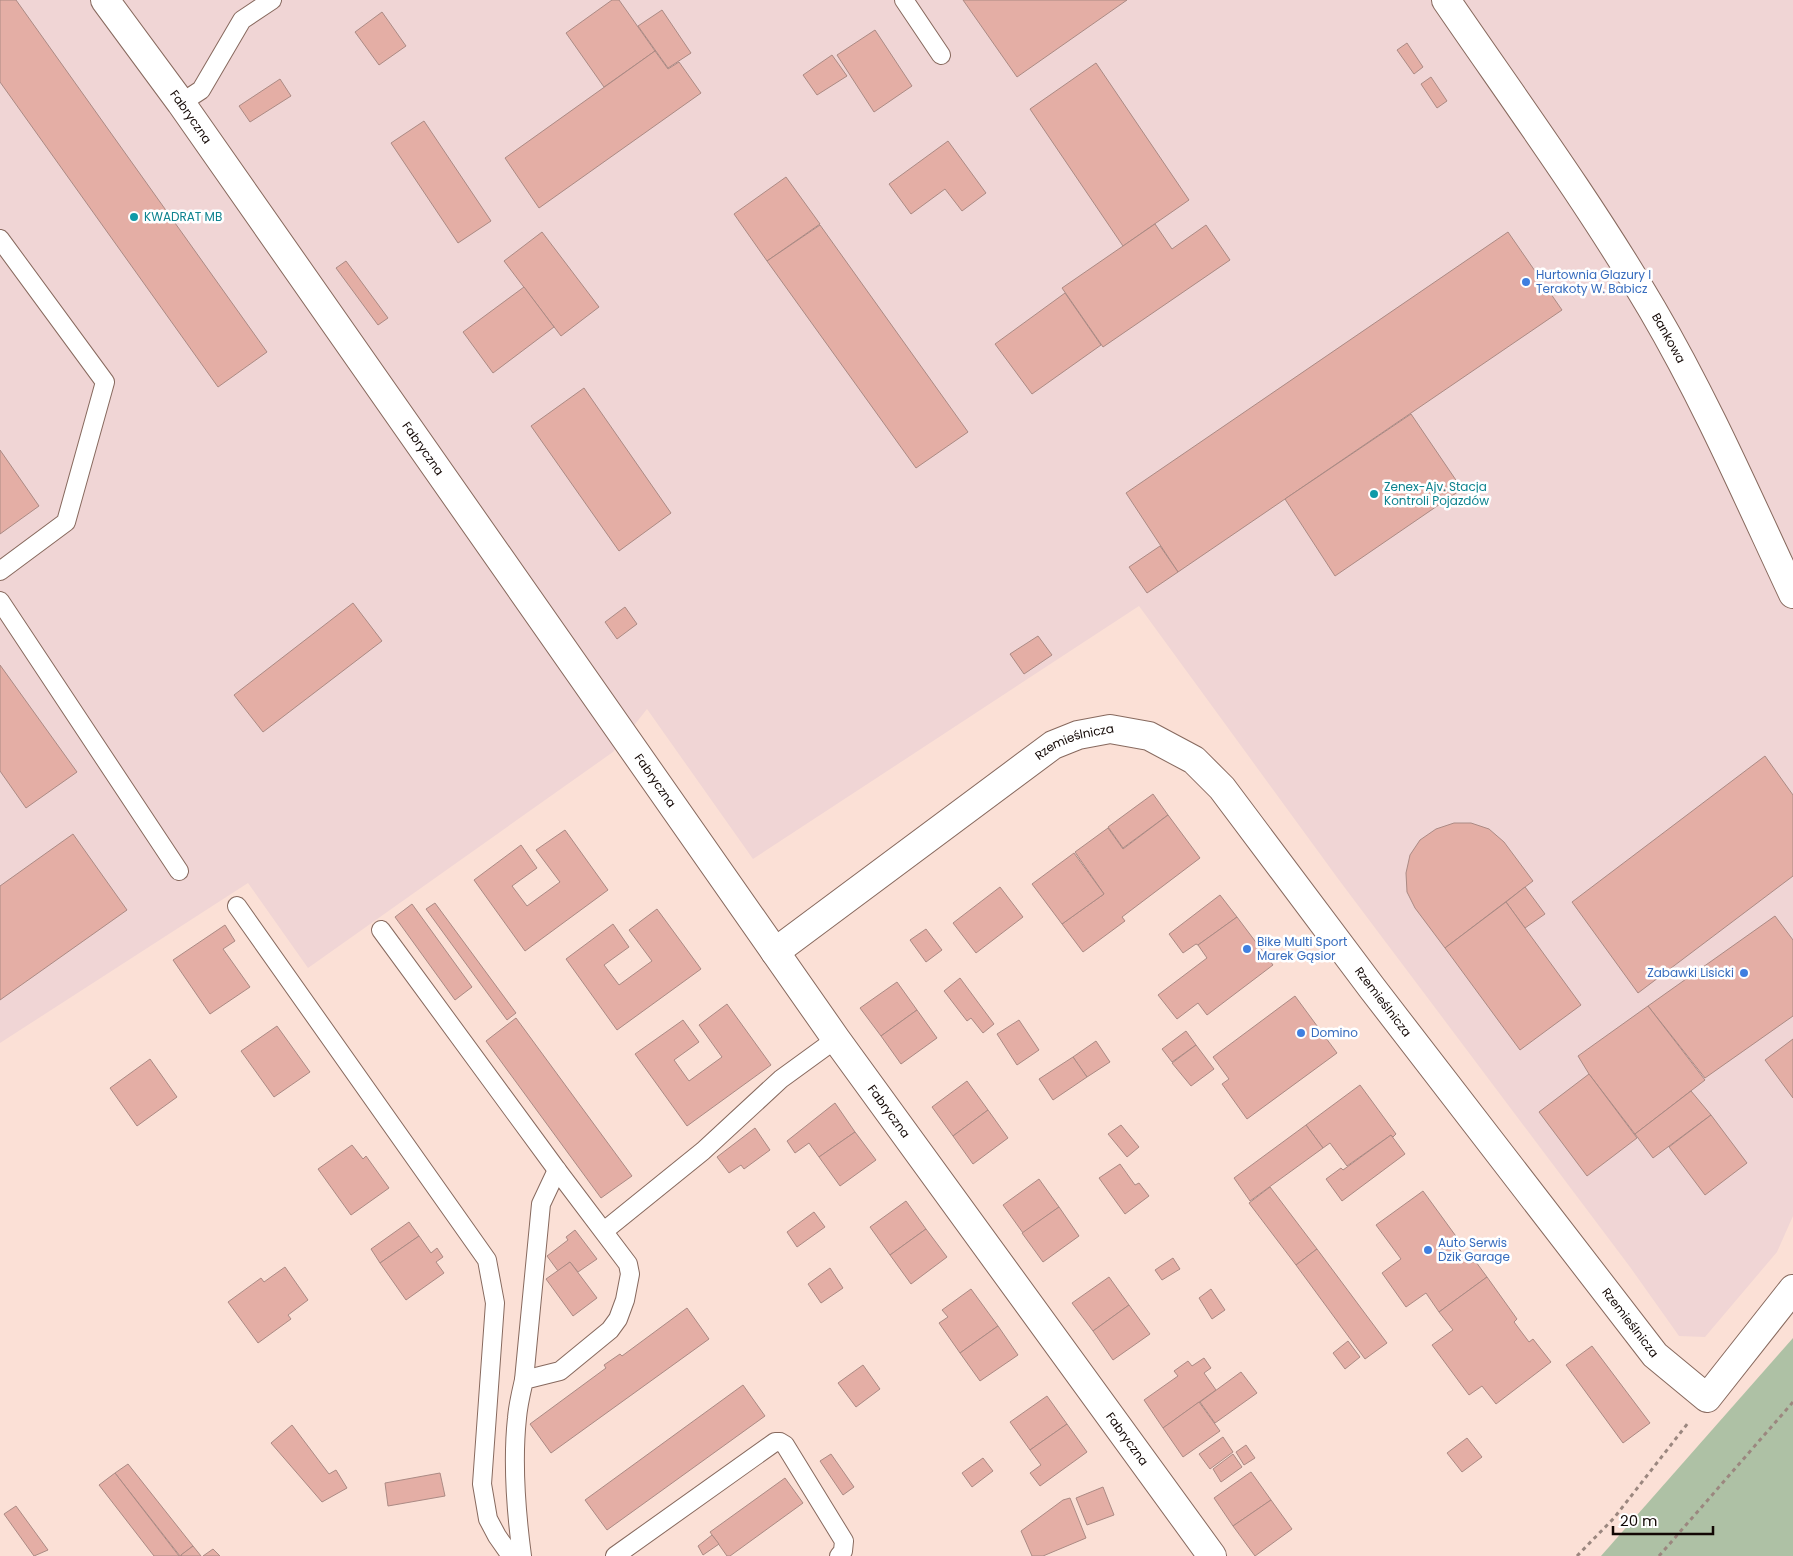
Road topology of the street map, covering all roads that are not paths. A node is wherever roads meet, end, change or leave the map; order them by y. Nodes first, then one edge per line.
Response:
1 (105, 0) edge
2 (272, 0) edge
3 (904, 0) edge
4 (1446, 0) edge
5 (941, 55) dead end
6 (181, 103) junction
7 (0, 239) edge
8 (0, 571) edge
9 (1793, 594) edge
10 (0, 602) edge
11 (179, 871) dead end
12 (237, 906) dead end
13 (381, 930) dead end
14 (775, 952) junction
15 (836, 1039) junction
16 (556, 1170) junction
17 (604, 1231) junction
18 (1793, 1289) edge
19 (524, 1380) junction
20 (621, 1555) edge
21 (511, 1556) edge
22 (522, 1556) edge
23 (839, 1556) edge
24 (1212, 1556) edge

1 - 6 street, Fabryczna
2 - 6 lane
3 - 5 lane
4 - 9 street, Bankowa
6 - 14 street, Fabryczna
7 - 8 lane
10 - 11 lane
12 - 21 lane
13 - 16 lane
14 - 15 street, Fabryczna
14 - 18 street, Rzemieślnicza
15 - 17 lane
15 - 24 street, Fabryczna
16 - 17 lane
16 - 19 lane
17 - 19 lane
19 - 22 lane
20 - 23 lane

